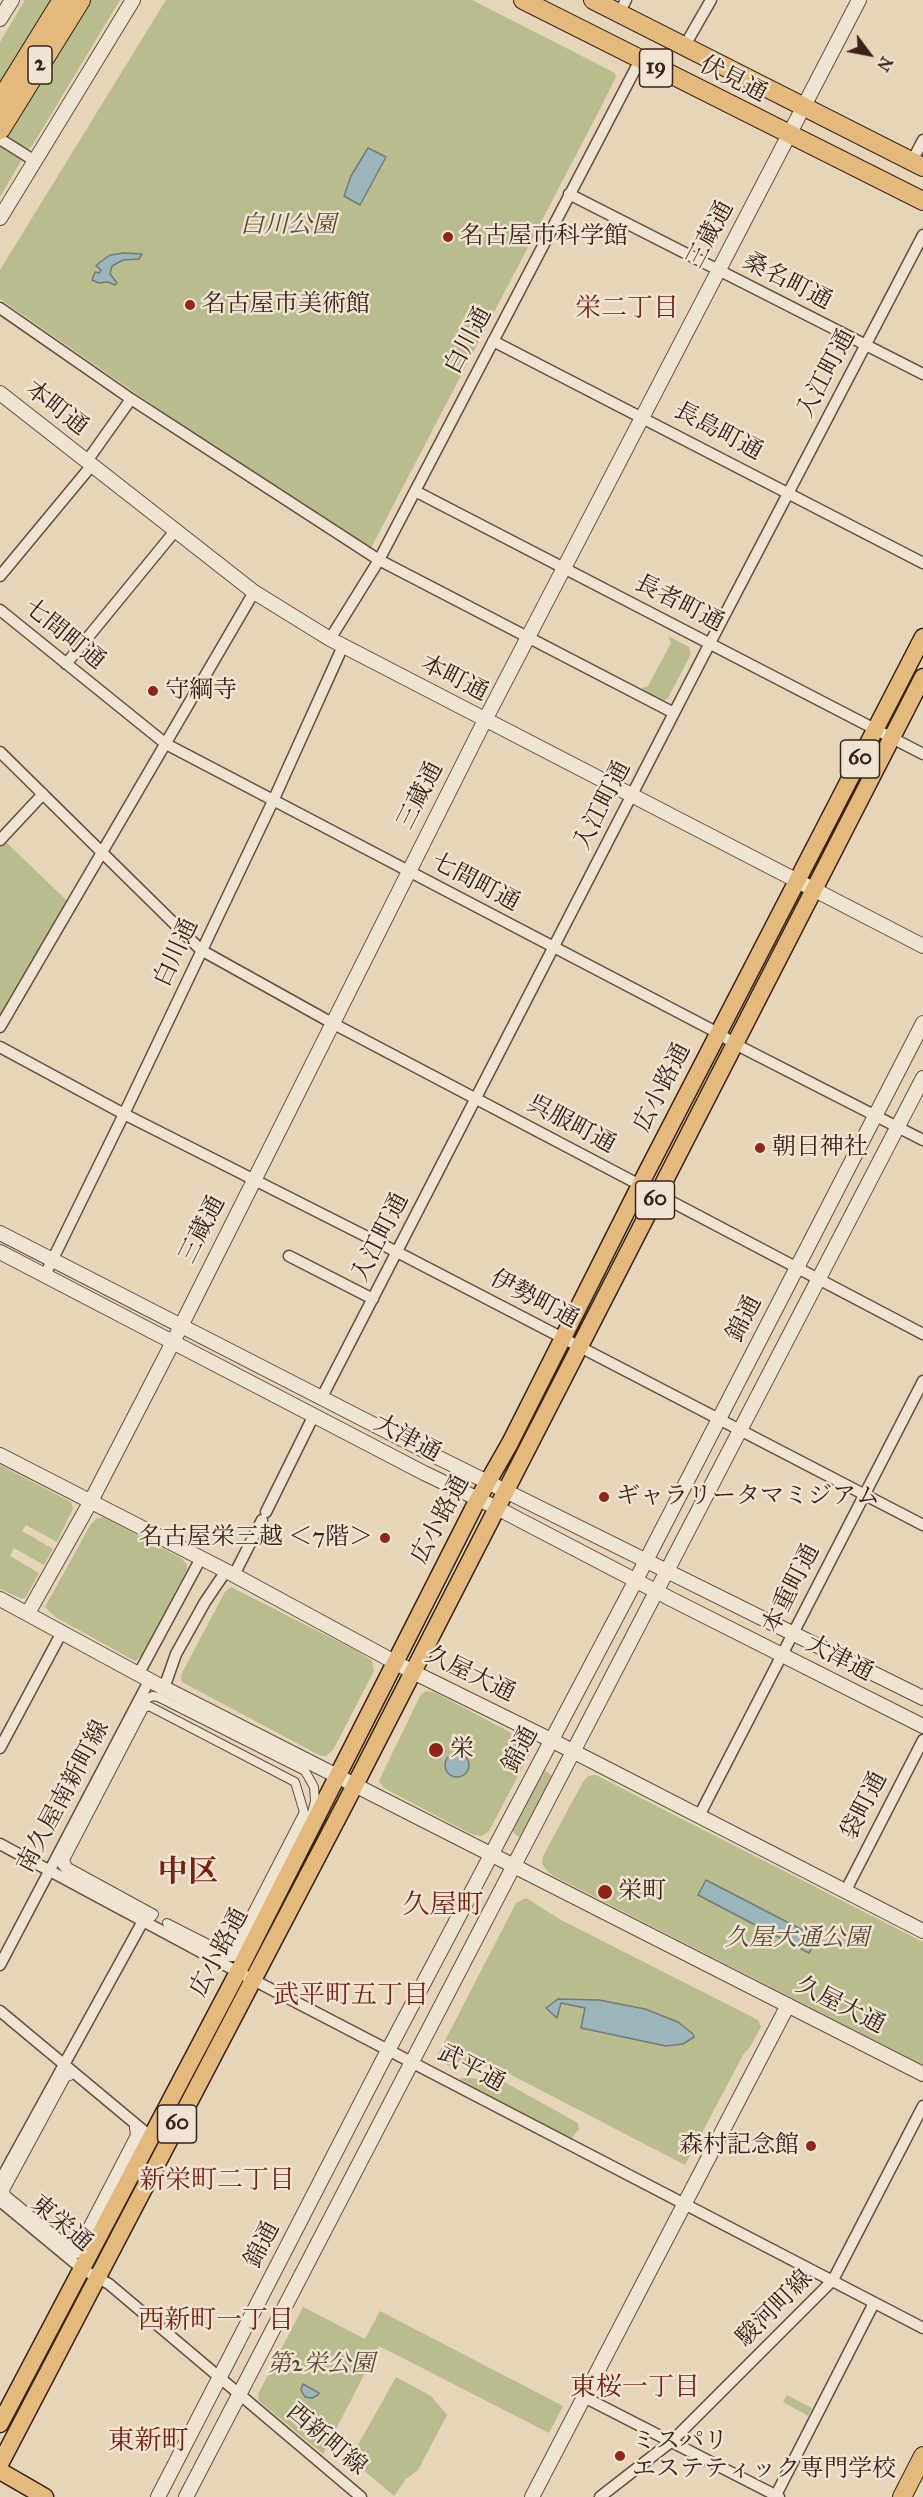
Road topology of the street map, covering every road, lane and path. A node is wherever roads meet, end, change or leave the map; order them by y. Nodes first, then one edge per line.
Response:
1 (63, 0) edge
2 (80, 0) edge
3 (133, 0) edge
4 (523, 0) edge
5 (593, 0) edge
6 (711, 0) edge
7 (859, 0) edge
8 (622, 7) edge
9 (684, 47) junction
10 (640, 60) junction
11 (0, 102) edge
12 (803, 107) junction
13 (0, 129) edge
14 (789, 135) junction
15 (0, 139) edge
16 (923, 140) edge
17 (35, 161) junction
18 (917, 164) edge
19 (569, 194) junction
20 (923, 201) edge
21 (0, 218) edge
22 (923, 235) edge
23 (718, 270) junction
24 (0, 308) edge
25 (493, 340) junction
26 (865, 346) junction
27 (923, 374) edge
28 (0, 393) edge
29 (131, 399) junction
30 (641, 416) junction
31 (90, 463) junction
32 (415, 491) junction
33 (789, 493) junction
34 (176, 531) junction
35 (379, 560) junction
36 (923, 563) edge
37 (564, 567) junction
38 (0, 576) edge
39 (255, 592) junction
40 (0, 610) edge
41 (528, 637) junction
42 (923, 637) edge
43 (330, 639) junction
44 (710, 643) junction
45 (343, 646) junction
46 (66, 664) junction
47 (923, 677) edge
48 (675, 713) junction
49 (485, 720) junction
50 (876, 728) junction
51 (892, 738) junction
52 (166, 744) junction
53 (0, 752) edge
54 (923, 754) edge
55 (43, 794) junction
56 (632, 796) junction
57 (273, 801) junction
58 (0, 840) edge
59 (101, 854) junction
60 (408, 872) junction
61 (796, 882) junction
62 (813, 891) junction
63 (923, 946) edge
64 (553, 948) junction
65 (201, 950) junction
66 (332, 1023) junction
67 (923, 1023) edge
68 (0, 1027) edge
69 (718, 1033) junction
70 (735, 1044) junction
71 (0, 1047) edge
72 (923, 1078) edge
73 (475, 1098) junction
74 (124, 1114) junction
75 (876, 1116) junction
76 (897, 1127) junction
77 (923, 1140) edge
78 (254, 1179) junction
79 (640, 1185) junction
80 (658, 1194) junction
81 (0, 1233) edge
82 (0, 1252) edge
83 (397, 1252) junction
84 (290, 1256) dead end
85 (53, 1259) junction
86 (795, 1269) junction
87 (45, 1275) junction
88 (818, 1281) junction
89 (373, 1299) junction
90 (181, 1325) junction
91 (923, 1334) edge
92 (563, 1340) junction
93 (173, 1342) junction
94 (579, 1348) junction
95 (923, 1382) edge
96 (322, 1397) junction
97 (314, 1414) junction
98 (718, 1419) junction
99 (740, 1429) junction
100 (0, 1455) edge
101 (489, 1481) junction
102 (506, 1490) junction
103 (863, 1494) junction
104 (91, 1501) junction
105 (477, 1501) junction
106 (497, 1508) junction
107 (923, 1525) edge
108 (201, 1558) junction
109 (646, 1559) junction
110 (667, 1569) junction
111 (230, 1573) junction
112 (636, 1580) junction
113 (655, 1591) junction
114 (0, 1599) edge
115 (28, 1613) junction
116 (62, 1632) junction
117 (793, 1632) junction
118 (782, 1655) junction
119 (395, 1662) junction
120 (413, 1672) junction
121 (143, 1678) junction
122 (164, 1688) junction
123 (923, 1698) edge
124 (923, 1726) edge
125 (551, 1740) junction
126 (923, 1740) edge
127 (0, 1748) edge
128 (573, 1752) junction
129 (339, 1776) junction
130 (355, 1785) junction
131 (699, 1816) junction
132 (0, 1844) edge
133 (491, 1856) junction
134 (514, 1868) junction
135 (50, 1871) junction
136 (845, 1892) junction
137 (143, 1921) junction
138 (168, 1922) joint
139 (923, 1931) edge
140 (0, 1965) edge
141 (245, 1975) junction
142 (788, 2005) junction
143 (0, 2011) edge
144 (388, 2050) junction
145 (411, 2061) junction
146 (63, 2064) junction
147 (923, 2074) edge
148 (923, 2106) edge
149 (142, 2136) junction
150 (0, 2181) edge
151 (0, 2201) edge
152 (684, 2204) junction
153 (82, 2269) junction
154 (97, 2278) junction
155 (833, 2280) junction
156 (874, 2303) junction
157 (923, 2328) edge
158 (220, 2379) junction
159 (238, 2395) junction
160 (584, 2397) junction
161 (0, 2424) edge
162 (672, 2441) junction
163 (923, 2456) edge
164 (0, 2464) edge
165 (0, 2471) edge
166 (777, 2496) edge
167 (45, 2497) edge
168 (158, 2497) edge
169 (186, 2497) edge
170 (361, 2497) edge
171 (532, 2497) edge
172 (600, 2497) edge
173 (902, 2497) edge

1 - 11 highway, 2
2 - 13 highway, 2
3 - 17 street
4 - 10 highway, 伏見通 / 19
5 - 8 highway, 伏見通 / 19
6 - 9 street
7 - 12 street, 三蔵通
8 - 9 highway, 伏見通 / 19
9 - 12 highway, 伏見通 / 19
10 - 14 highway, 伏見通 / 19
10 - 19 street, 白川通
12 - 14 street, 三蔵通
12 - 18 highway, 伏見通 / 19
14 - 20 highway, 伏見通 / 19
14 - 23 street, 三蔵通
15 - 17 street
16 - 18 street
17 - 21 street
19 - 23 street, 桑名町通
19 - 25 street, 白川通
22 - 26 street, 入江町通
23 - 26 street, 桑名町通
23 - 30 street, 三蔵通
24 - 29 street
25 - 30 street, 長島町通
25 - 32 street, 白川通
26 - 27 street, 桑名町通
26 - 33 street, 入江町通
28 - 31 street, 本町通
29 - 31 street
29 - 35 street
30 - 33 street, 長島町通
30 - 37 street, 三蔵通
31 - 34 street, 本町通
31 - 38 street
32 - 35 street, 白川通
32 - 37 street, 長者町通
33 - 36 street, 長島町通
33 - 44 street, 入江町通
34 - 39 street, 本町通
34 - 46 street
35 - 41 street
35 - 43 street, 白川通
37 - 41 street, 三蔵通
37 - 44 street, 長者町通
39 - 43 street, 本町通
39 - 52 street
40 - 46 street, 七間町通
41 - 48 street
41 - 49 street, 三蔵通
42 - 50 main road, 広小路通 / 60
43 - 45 street, 本町通
44 - 48 street, 入江町通
44 - 50 street, 長者町通
45 - 49 street, 本町通
45 - 57 street, 白川通
46 - 52 street, 七間町通
47 - 51 main road, 広小路通 / 60
48 - 56 street, 入江町通
49 - 56 street, 本町通
49 - 60 street, 三蔵通
50 - 51 street, 長者町通
50 - 61 main road, 広小路通 / 60
51 - 54 street, 長者町通
51 - 62 main road, 広小路通 / 60
52 - 57 street, 七間町通
52 - 59 street
53 - 55 street, 呉服町通
55 - 58 street
55 - 59 street, 呉服町通
56 - 61 street, 本町通
56 - 64 street, 入江町通
57 - 60 street, 七間町通
57 - 65 street, 白川通
59 - 65 street, 呉服町通
59 - 68 street
60 - 64 street, 七間町通
60 - 66 street, 三蔵通
61 - 62 street, 本町通
61 - 69 main road, 広小路通 / 60
62 - 63 street, 本町通
62 - 70 main road, 広小路通 / 60
64 - 69 street, 七間町通
64 - 73 street, 入江町通
65 - 66 street, 呉服町通
65 - 74 street, 白川通
66 - 73 street, 呉服町通
66 - 78 street, 三蔵通
67 - 75 street, 錦通
69 - 70 street, 七間町通
69 - 79 main road, 広小路通 / 60
70 - 75 street, 七間町通
70 - 80 main road, 広小路通 / 60
71 - 74 street, 伊勢町通
72 - 76 street, 錦通
73 - 79 street, 呉服町通
73 - 83 street, 入江町通
74 - 78 street, 伊勢町通
74 - 85 street, 白川通
75 - 76 street, 七間町通
75 - 86 street, 錦通
76 - 77 street, 七間町通
76 - 88 street, 錦通
78 - 83 street, 伊勢町通
78 - 90 street, 三蔵通
79 - 80 street, 呉服町通
79 - 92 main road, 広小路通 / 60
80 - 86 street, 呉服町通
80 - 94 main road, 広小路通 / 60
81 - 85 street, 大津通
82 - 87 street, 大津通
83 - 89 street, 入江町通
83 - 92 street, 伊勢町通
84 - 89 street
85 - 87 street, 白川通
85 - 90 street, 大津通
86 - 88 street, 呉服町通
86 - 98 street, 錦通
87 - 93 street, 大津通
88 - 91 street, 呉服町通
88 - 99 street, 錦通
89 - 96 street, 入江町通
90 - 93 street, 三蔵通
90 - 96 street, 大津通
92 - 94 street, 伊勢町通
92 - 101 main road, 広小路通 / 60
93 - 97 street, 大津通
93 - 104 street, 三蔵通
94 - 98 street, 伊勢町通
94 - 102 main road, 広小路通 / 60
95 - 103 street, 本重町通
96 - 101 street, 大津通
97 - 105 street, 大津通
97 - 111 street
98 - 99 street, 伊勢町通
98 - 109 street, 錦通
99 - 103 street, 伊勢町通
99 - 110 street, 錦通
100 - 104 street, 久屋大通
101 - 102 street, 大津通
101 - 105 main road, 広小路通 / 60
102 - 106 main road, 広小路通 / 60
102 - 109 street, 大津通
103 - 107 street, 伊勢町通
103 - 117 street, 本重町通
104 - 108 street, 久屋大通
104 - 115 street, 三蔵通
105 - 106 street, 大津通
105 - 119 main road, 広小路通 / 60
106 - 112 street, 大津通
106 - 120 main road, 広小路通 / 60
108 - 111 street, 久屋大通
108 - 121 street, 南久屋南新町線
109 - 110 street, 大津通
109 - 112 street, 錦通
110 - 113 street, 錦通
110 - 117 street, 大津通
111 - 119 street, 久屋大通
111 - 122 street
112 - 113 street, 大津通
112 - 125 street, 錦通
113 - 118 street, 大津通
113 - 128 street, 錦通
114 - 115 street, 久屋大通
115 - 116 street, 久屋大通
116 - 121 street, 久屋大通
116 - 127 street
117 - 118 street, 本重町通
117 - 123 street, 大津通
118 - 124 street, 大津通
118 - 131 street, 本重町通
119 - 120 street, 久屋大通
119 - 129 main road, 広小路通 / 60
120 - 125 street, 久屋大通
120 - 130 main road, 広小路通 / 60
121 - 122 street, 久屋大通
121 - 135 street, 南久屋南新町線
122 - 129 street, 久屋大通
125 - 128 street, 久屋大通
125 - 133 street, 錦通
126 - 136 street, 袋町通
128 - 131 street, 久屋大通
128 - 134 street, 錦通
129 - 130 street, 久屋大通
129 - 141 main road, 広小路通 / 60
130 - 133 street, 久屋大通
130 - 141 main road, 広小路通 / 60
131 - 136 street, 久屋大通
132 - 135 street, 武平通
133 - 134 street, 久屋大通
133 - 144 street, 錦通
134 - 142 street, 久屋大通
134 - 145 street, 錦通
135 - 137 street, 武平通
135 - 140 street, 南久屋南新町線
136 - 139 street, 久屋大通
137 - 141 street, 武平通
137 - 146 street
138 - 138 street
141 - 144 street, 武平通
141 - 149 main road, 広小路通 / 60
141 - 154 main road, 広小路通 / 60
142 - 147 street, 久屋大通
142 - 152 street
143 - 146 street
144 - 145 street, 武平通
144 - 158 street, 錦通
145 - 152 street, 武平通
145 - 159 street, 錦通
146 - 149 street
146 - 150 street
148 - 155 street, 駿河町線
149 - 149 street
149 - 153 main road, 広小路通 / 60
151 - 153 street, 東栄通
152 - 155 street, 武平通
152 - 160 street
153 - 154 street, 東栄通
153 - 161 main road, 広小路通 / 60
154 - 158 street, 西新町線
154 - 164 main road, 広小路通 / 60
155 - 156 street, 武平通
155 - 162 street, 駿河町線
156 - 157 street, 武平通
156 - 166 street
158 - 159 street, 西新町線
158 - 168 street, 錦通
159 - 169 street, 錦通
159 - 170 street, 西新町線
160 - 162 street
160 - 171 street
162 - 166 street
162 - 172 street, 駿河町線
163 - 173 highway
165 - 167 main road

